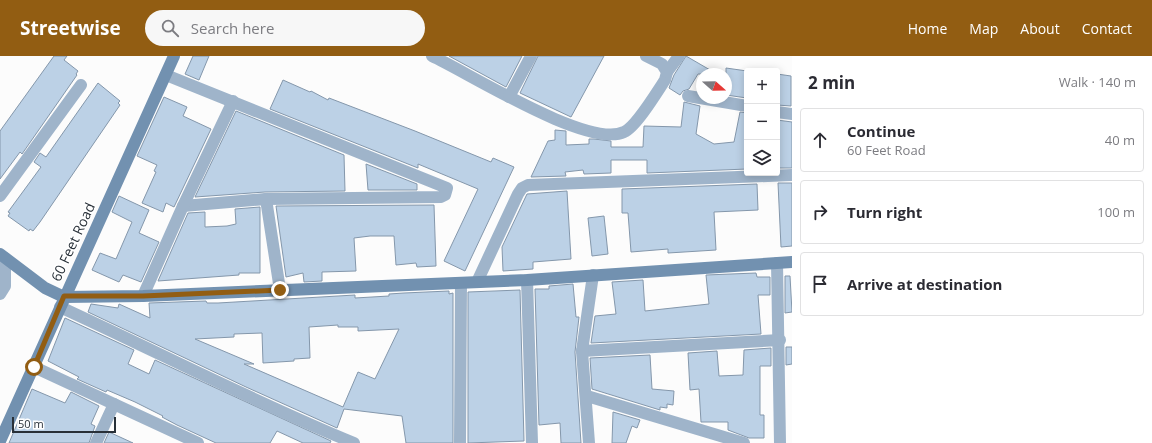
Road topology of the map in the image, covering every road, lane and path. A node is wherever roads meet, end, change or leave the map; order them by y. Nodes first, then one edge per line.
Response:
1 (174, 56) edge
2 (531, 56) edge
3 (646, 56) edge
4 (679, 56) edge
5 (439, 57) edge
6 (667, 72) junction
7 (166, 75) junction
8 (81, 86) dead end
9 (688, 96) dead end
10 (509, 97) junction
11 (234, 101) junction
12 (744, 105) edge
13 (780, 112) edge
14 (792, 114) edge
15 (792, 175) edge
16 (0, 196) edge
17 (266, 199) junction
18 (183, 206) junction
19 (3, 256) edge
20 (792, 262) edge
21 (777, 263) junction
22 (593, 275) junction
23 (528, 280) junction
24 (477, 282) junction
25 (461, 283) junction
26 (280, 290) junction
27 (0, 294) edge
28 (143, 296) junction
29 (62, 302) junction
30 (780, 340) junction
31 (582, 351) junction
32 (34, 367) junction
33 (586, 396) junction
34 (114, 404) junction
35 (183, 440) edge
36 (0, 442) edge
37 (96, 443) edge
38 (198, 443) edge
39 (354, 443) edge
40 (460, 443) edge
41 (532, 443) edge
42 (589, 443) edge
43 (744, 443) edge
44 (780, 443) edge

1 - 7 street, 60 Feet Road
2 - 10 street
3 - 6 street
4 - 6 street
5 - 10 street
6 - 10 street
7 - 11 street
7 - 29 street, 60 Feet Road
8 - 16 street
9 - 12 street
11 - 17 street
11 - 18 street
13 - 14 street
15 - 24 street
17 - 18 street
17 - 26 street
18 - 28 street
19 - 27 street
19 - 29 street
20 - 21 street
21 - 22 street
21 - 30 street
22 - 23 street
22 - 31 street
23 - 24 street
23 - 41 street
24 - 25 street
25 - 26 street
25 - 40 street
26 - 28 street
28 - 29 street
29 - 32 street, 60 Feet Road
29 - 39 street
30 - 31 street
30 - 44 street
31 - 33 street
32 - 34 street
32 - 36 street, 60 Feet Road
33 - 42 street
33 - 43 street
34 - 35 street
34 - 37 street
35 - 38 street

